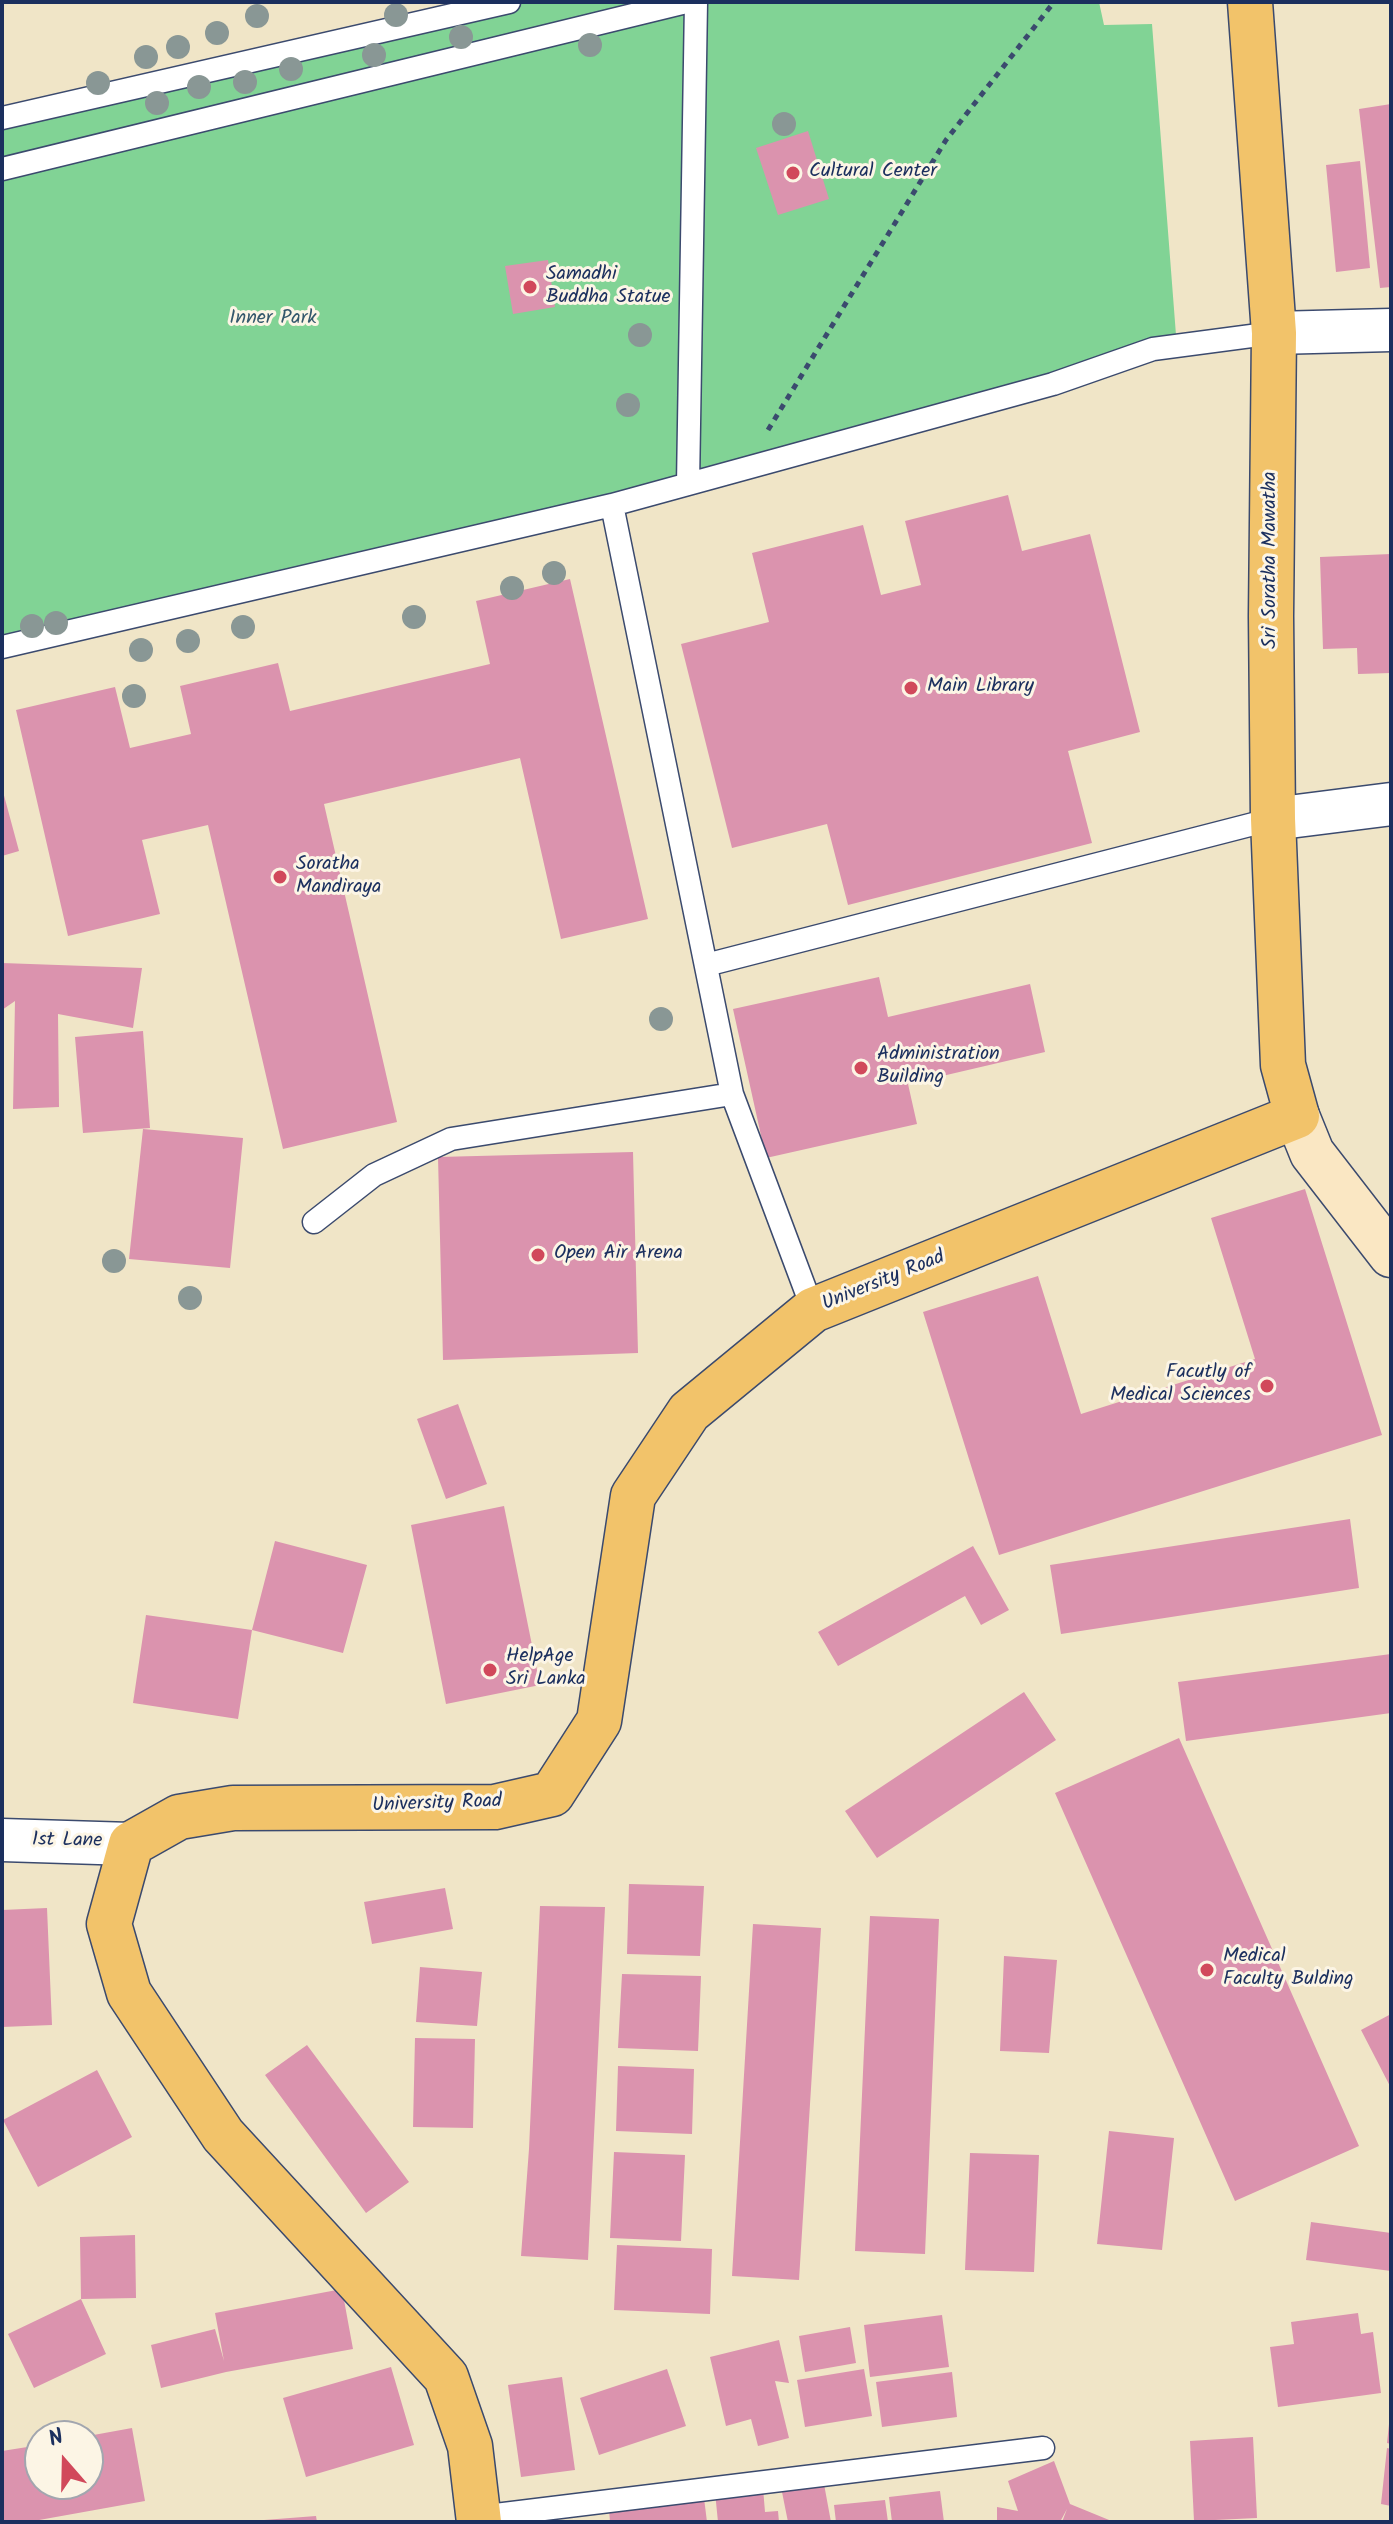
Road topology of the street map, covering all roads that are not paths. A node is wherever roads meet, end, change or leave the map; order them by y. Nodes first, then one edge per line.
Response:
1 (509, 2) edge
2 (686, 2) edge
3 (696, 2) edge
4 (1250, 2) edge
5 (2, 118) edge
6 (2, 169) edge
7 (1391, 330) edge
8 (1274, 333) junction
9 (688, 484) junction
10 (612, 505) junction
11 (2, 647) edge
12 (1391, 804) edge
13 (1273, 819) junction
14 (706, 965) junction
15 (732, 1094) junction
16 (1297, 1116) junction
17 (314, 1222) dead end
18 (1391, 1255) edge
19 (813, 1310) junction
20 (2, 1840) edge
21 (131, 1844) junction
22 (1043, 2448) dead end
23 (479, 2520) edge

1 - 5 lane
2 - 6 lane
3 - 9 lane
4 - 8 main road, Sri Soratha Mawatha
7 - 8 street
8 - 9 lane
8 - 13 main road, Sri Soratha Mawatha
9 - 10 lane
10 - 11 lane
10 - 14 lane
12 - 13 street
13 - 14 lane
13 - 16 main road, Sri Soratha Mawatha
14 - 15 lane
15 - 17 lane
15 - 19 lane
16 - 18 street
16 - 19 main road, University Road
19 - 21 main road, University Road
20 - 21 street, 1st Lane
21 - 23 main road
22 - 23 lane

